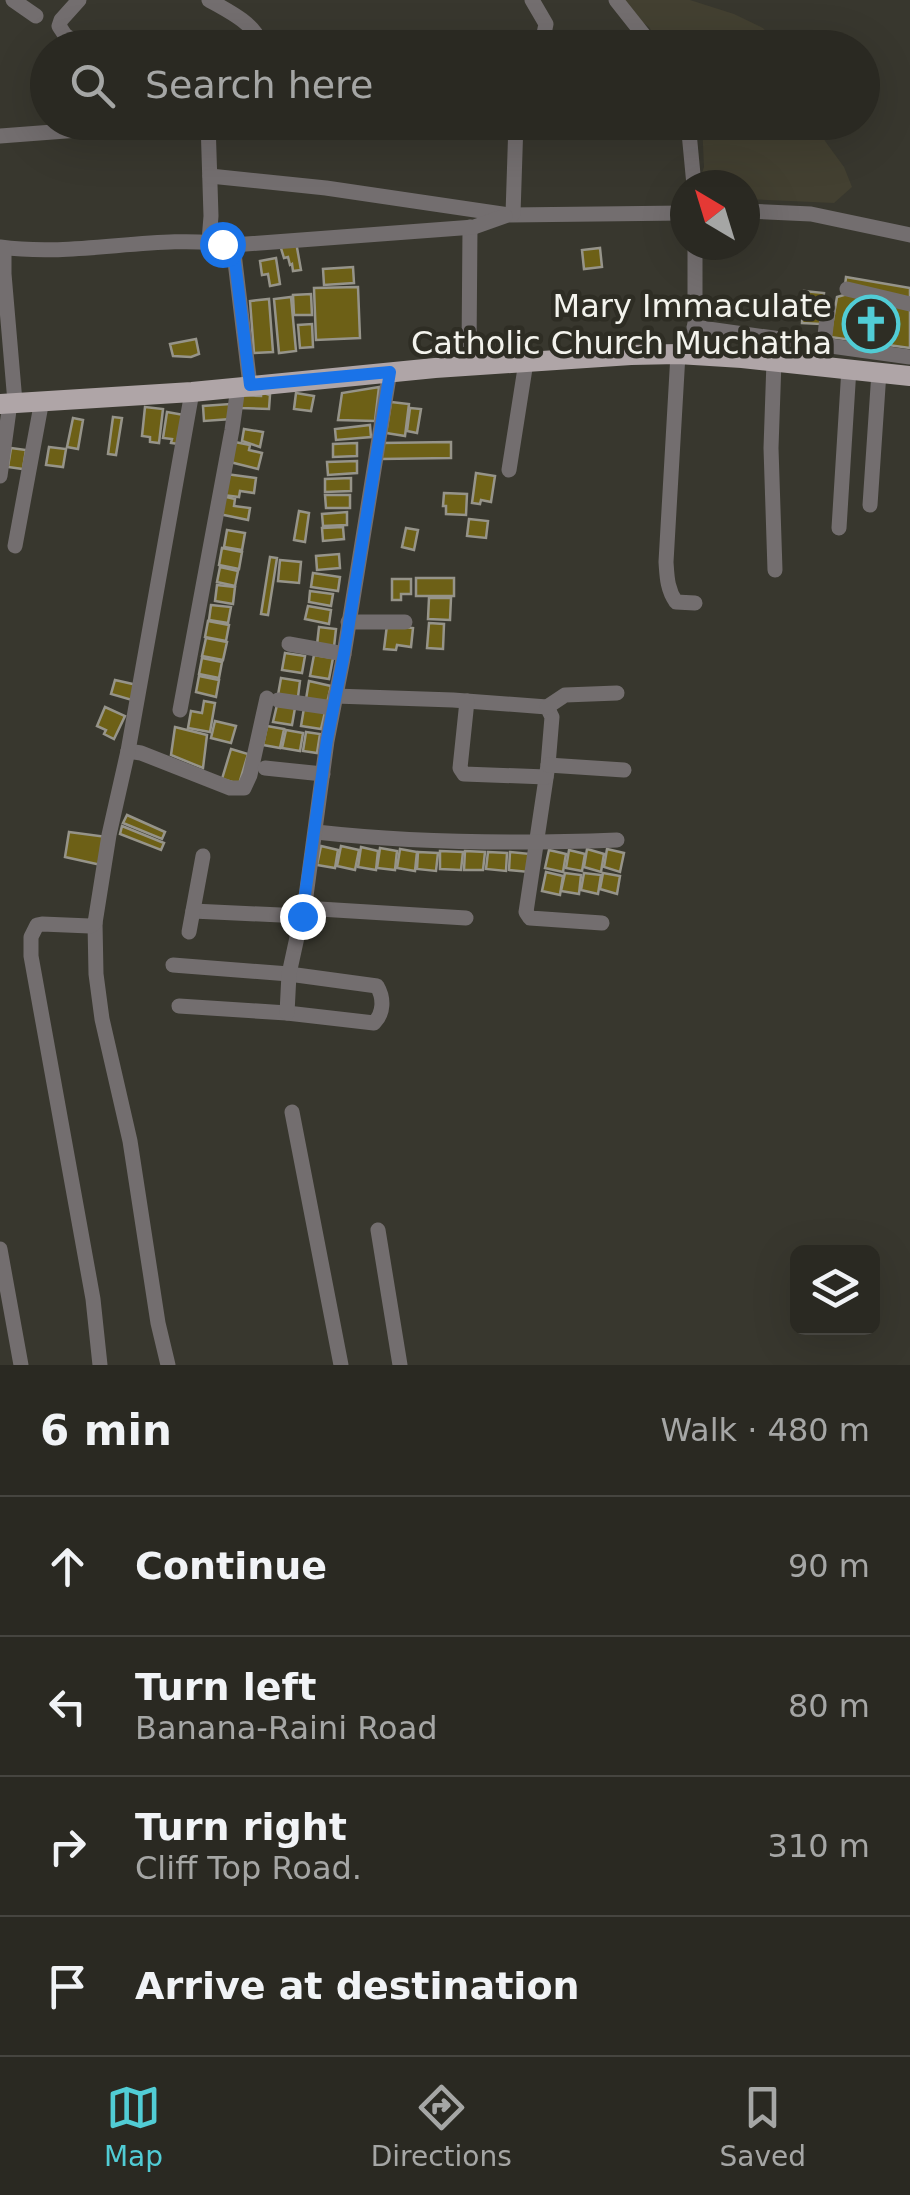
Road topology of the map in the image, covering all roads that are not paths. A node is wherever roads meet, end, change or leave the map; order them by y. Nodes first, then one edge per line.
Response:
1 (13, 0) edge
2 (79, 0) edge
3 (208, 0) edge
4 (532, 0) edge
5 (616, 0) edge
6 (36, 16) dead end
7 (62, 30) edge
8 (254, 30) edge
9 (545, 30) edge
10 (640, 30) edge
11 (30, 134) edge
12 (0, 136) edge
13 (209, 140) edge
14 (515, 140) edge
15 (690, 140) edge
16 (693, 170) edge
17 (210, 176) junction
18 (670, 212) edge
19 (760, 212) edge
20 (511, 214) junction
21 (470, 228) junction
22 (910, 235) edge
23 (209, 241) junction
24 (233, 245) junction
25 (2, 248) edge
26 (694, 260) edge
27 (847, 289) dead end
28 (910, 304) edge
29 (828, 308) dead end
30 (694, 328) junction
31 (824, 345) junction
32 (686, 355) junction
33 (910, 357) edge
34 (774, 361) junction
35 (526, 362) junction
36 (471, 366) junction
37 (849, 368) junction
38 (390, 372) junction
39 (879, 372) junction
40 (910, 376) edge
41 (244, 386) junction
42 (192, 392) junction
43 (42, 400) junction
44 (8, 403) edge
45 (509, 470) dead end
46 (0, 476) edge
47 (870, 505) dead end
48 (838, 528) dead end
49 (15, 546) dead end
50 (775, 570) dead end
51 (695, 602) dead end
52 (348, 622) junction
53 (405, 622) dead end
54 (289, 644) dead end
55 (344, 654) junction
56 (617, 693) dead end
57 (334, 702) junction
58 (467, 702) junction
59 (546, 707) junction
60 (180, 710) dead end
61 (128, 751) junction
62 (265, 768) dead end
63 (624, 770) dead end
64 (547, 771) junction
65 (323, 774) junction
66 (316, 832) junction
67 (618, 840) dead end
68 (537, 843) junction
69 (203, 856) dead end
70 (193, 911) junction
71 (302, 912) junction
72 (466, 918) dead end
73 (95, 923) junction
74 (602, 923) dead end
75 (189, 932) dead end
76 (173, 965) dead end
77 (289, 974) junction
78 (179, 1006) dead end
79 (287, 1013) junction
80 (292, 1112) dead end
81 (378, 1230) dead end
82 (0, 1249) edge
83 (21, 1365) edge
84 (100, 1365) edge
85 (168, 1365) edge
86 (341, 1365) edge
87 (400, 1365) edge

1 - 6 street
2 - 7 street
3 - 8 street
4 - 9 street
5 - 10 street
11 - 12 street
13 - 17 street
14 - 20 street
15 - 16 street
17 - 20 street
17 - 23 street
18 - 20 street
19 - 22 street
20 - 21 street
21 - 24 street
21 - 36 street
23 - 24 street
23 - 25 street
24 - 41 street
25 - 44 street
26 - 30 street
27 - 28 street
29 - 31 street
30 - 31 street
30 - 32 street
31 - 33 street
32 - 34 main road
32 - 35 main road
32 - 51 street
34 - 37 main road
34 - 50 street
35 - 36 main road
35 - 45 street
36 - 38 main road
37 - 39 main road
37 - 48 street
38 - 41 main road
38 - 52 street
39 - 40 main road
39 - 47 street
41 - 42 main road
41 - 60 street
42 - 43 main road
42 - 61 street
43 - 44 main road
43 - 49 street
44 - 46 street
52 - 53 street
52 - 55 street
54 - 55 street
55 - 57 street
56 - 59 street
57 - 58 street
57 - 61 street
57 - 65 street
58 - 59 street
58 - 64 street
59 - 64 street
61 - 73 street
62 - 65 street
63 - 64 street
64 - 68 street
65 - 66 street
66 - 68 street
66 - 71 street
67 - 68 street
68 - 74 street
69 - 70 street
70 - 71 street
70 - 75 street
71 - 72 street
71 - 77 street
73 - 84 street
73 - 85 street
76 - 77 street
77 - 79 street
77 - 79 street
78 - 79 street
80 - 86 street
81 - 87 street
82 - 83 street

